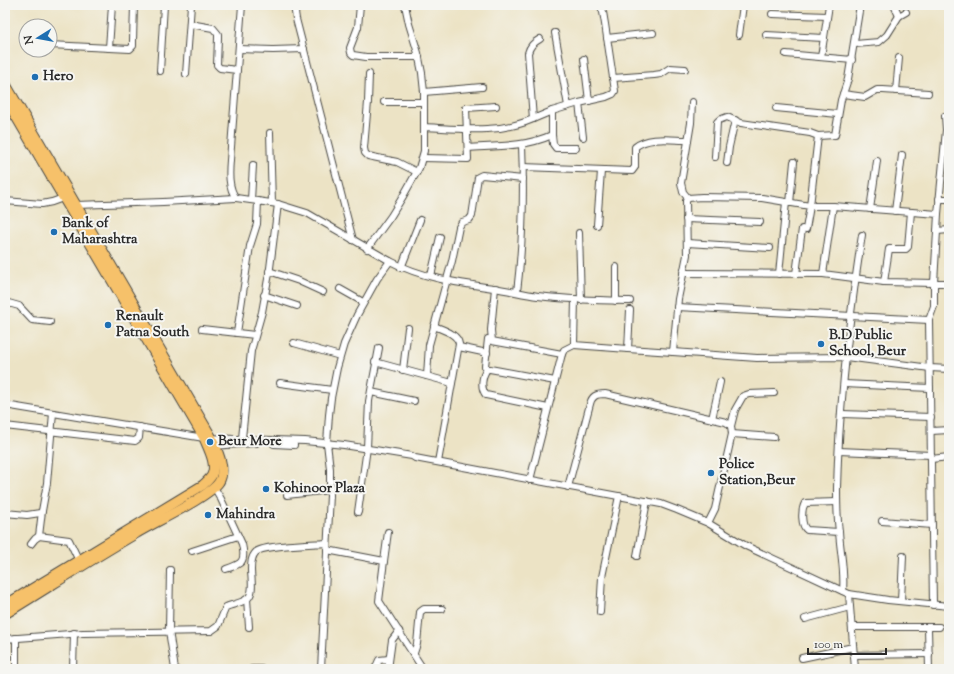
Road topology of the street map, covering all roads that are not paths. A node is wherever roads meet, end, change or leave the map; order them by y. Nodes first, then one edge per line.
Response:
1 (112, 5) edge
2 (134, 5) edge
3 (164, 5) edge
4 (191, 5) edge
5 (242, 5) edge
6 (294, 5) edge
7 (360, 5) edge
8 (405, 5) edge
9 (600, 5) edge
10 (743, 5) edge
11 (829, 5) edge
12 (860, 5) edge
13 (865, 5) edge
14 (877, 5) edge
15 (894, 5) edge
16 (906, 12) dead end
17 (772, 14) dead end
18 (827, 16) junction
19 (899, 16) junction
20 (190, 24) junction
21 (653, 33) dead end
22 (555, 34) dead end
23 (739, 35) dead end
24 (766, 35) dead end
25 (607, 38) junction
26 (824, 38) junction
27 (540, 39) dead end
28 (855, 44) junction
29 (58, 46) edge
30 (109, 48) junction
31 (239, 49) junction
32 (304, 49) junction
33 (786, 54) dead end
34 (419, 56) junction
35 (821, 57) junction
36 (899, 58) dead end
37 (584, 59) dead end
38 (852, 60) junction
39 (685, 69) dead end
40 (237, 70) junction
41 (160, 71) dead end
42 (186, 74) dead end
43 (369, 74) dead end
44 (613, 78) junction
45 (5, 83) edge
46 (482, 87) dead end
47 (896, 91) junction
48 (424, 92) junction
49 (928, 93) dead end
50 (843, 94) junction
51 (5, 98) edge
52 (589, 101) junction
53 (384, 102) dead end
54 (424, 102) junction
55 (692, 102) dead end
56 (579, 103) junction
57 (496, 106) dead end
58 (568, 106) junction
59 (776, 108) dead end
60 (552, 111) junction
61 (838, 114) junction
62 (944, 116) dead end
63 (533, 119) junction
64 (735, 120) junction
65 (424, 127) junction
66 (466, 129) junction
67 (270, 133) dead end
68 (552, 135) junction
69 (818, 136) junction
70 (583, 137) dead end
71 (688, 140) junction
72 (522, 145) junction
73 (468, 148) junction
74 (576, 148) dead end
75 (902, 155) dead end
76 (715, 157) dead end
77 (423, 158) junction
78 (877, 161) dead end
79 (794, 162) dead end
80 (727, 163) dead end
81 (253, 165) dead end
82 (523, 167) junction
83 (601, 171) junction
84 (417, 172) junction
85 (523, 179) junction
86 (67, 197) junction
87 (236, 198) junction
88 (688, 198) junction
89 (939, 198) junction
90 (949, 199) edge
91 (251, 200) junction
92 (5, 201) edge
93 (258, 201) junction
94 (788, 202) junction
95 (275, 203) junction
96 (76, 205) junction
97 (810, 206) junction
98 (833, 206) junction
99 (870, 209) junction
100 (895, 211) junction
101 (911, 212) junction
102 (938, 214) junction
103 (686, 219) junction
104 (420, 220) dead end
105 (760, 222) dead end
106 (597, 225) dead end
107 (949, 230) edge
108 (937, 231) junction
109 (579, 233) dead end
110 (862, 235) dead end
111 (440, 237) dead end
112 (353, 240) junction
113 (687, 243) junction
114 (770, 248) dead end
115 (368, 249) junction
116 (390, 262) junction
117 (616, 266) dead end
118 (401, 268) junction
119 (269, 271) junction
120 (683, 274) junction
121 (779, 274) junction
122 (796, 274) junction
123 (823, 274) junction
124 (431, 276) junction
125 (855, 279) junction
126 (447, 280) junction
127 (884, 282) junction
128 (934, 283) junction
129 (949, 283) edge
130 (495, 288) junction
131 (340, 289) dead end
132 (323, 292) dead end
133 (517, 292) junction
134 (264, 295) junction
135 (578, 300) junction
136 (616, 301) junction
137 (630, 301) dead end
138 (5, 302) edge
139 (363, 302) junction
140 (297, 306) dead end
141 (677, 307) junction
142 (630, 310) dead end
143 (850, 315) junction
144 (929, 320) junction
145 (50, 322) dead end
146 (434, 326) junction
147 (408, 328) dead end
148 (202, 329) dead end
149 (237, 333) junction
150 (255, 335) junction
151 (488, 339) dead end
152 (152, 341) junction
153 (294, 343) dead end
154 (574, 345) junction
155 (459, 347) junction
156 (379, 348) dead end
157 (628, 348) junction
158 (673, 352) junction
159 (487, 353) junction
160 (562, 354) junction
161 (340, 356) junction
162 (846, 357) junction
163 (375, 362) junction
164 (485, 366) dead end
165 (930, 368) junction
166 (949, 369) edge
167 (402, 370) junction
168 (427, 376) junction
169 (555, 381) junction
170 (452, 382) junction
171 (720, 382) dead end
172 (280, 383) dead end
173 (844, 384) junction
174 (930, 388) junction
175 (332, 390) junction
176 (371, 392) junction
177 (774, 394) dead end
178 (414, 400) dead end
179 (5, 405) edge
180 (548, 408) junction
181 (53, 414) junction
182 (842, 414) junction
183 (931, 417) junction
184 (712, 419) junction
185 (5, 426) edge
186 (731, 426) junction
187 (140, 427) junction
188 (949, 430) edge
189 (51, 431) junction
190 (931, 431) junction
191 (732, 434) junction
192 (774, 437) dead end
193 (242, 438) junction
194 (210, 442) junction
195 (328, 445) junction
196 (367, 450) junction
197 (839, 451) junction
198 (931, 457) junction
199 (949, 457) edge
200 (438, 462) junction
201 (530, 480) junction
202 (214, 487) junction
203 (568, 487) junction
204 (330, 490) junction
205 (287, 495) dead end
206 (619, 496) junction
207 (647, 501) junction
208 (837, 502) junction
209 (42, 511) junction
210 (358, 512) dead end
211 (5, 513) edge
212 (882, 521) dead end
213 (708, 523) junction
214 (932, 525) junction
215 (388, 532) dead end
216 (839, 532) junction
217 (40, 536) junction
218 (238, 536) junction
219 (327, 543) junction
220 (31, 544) dead end
221 (327, 550) junction
222 (192, 551) dead end
223 (637, 556) dead end
224 (903, 556) dead end
225 (384, 561) junction
226 (80, 563) junction
227 (226, 569) dead end
228 (170, 570) dead end
229 (846, 593) junction
230 (247, 599) junction
231 (901, 602) junction
232 (933, 605) junction
233 (5, 606) edge
234 (949, 606) edge
235 (850, 608) junction
236 (442, 609) dead end
237 (600, 612) dead end
238 (805, 619) dead end
239 (249, 627) dead end
240 (852, 627) junction
241 (939, 627) dead end
242 (928, 628) junction
243 (169, 631) junction
244 (399, 631) junction
245 (74, 633) junction
246 (16, 638) junction
247 (5, 640) edge
248 (853, 647) junction
249 (414, 653) junction
250 (929, 654) junction
251 (854, 656) junction
252 (802, 658) dead end
253 (389, 659) junction
254 (16, 669) edge
255 (72, 669) edge
256 (175, 669) edge
257 (252, 669) edge
258 (261, 669) edge
259 (320, 669) edge
260 (375, 669) edge
261 (388, 669) edge
262 (423, 669) edge
263 (855, 669) edge
264 (929, 669) edge

1 - 30 street
2 - 30 street
3 - 41 street
4 - 20 street
5 - 31 street
6 - 32 street
7 - 34 street
8 - 34 street
9 - 25 street
10 - 23 street
11 - 18 street
12 - 28 street
13 - 14 street
15 - 19 street
16 - 19 street
17 - 18 street
18 - 26 street
19 - 28 street
20 - 40 street
20 - 42 street
21 - 25 street
22 - 58 street
24 - 26 street
25 - 44 street
26 - 35 street
27 - 63 street
28 - 38 street
29 - 30 street
31 - 32 street
31 - 40 street
32 - 112 street
33 - 35 street
34 - 48 street
35 - 38 street
36 - 47 street
37 - 52 street
38 - 50 street
39 - 44 street
40 - 87 street
43 - 84 street
44 - 52 street
45 - 86 highway
46 - 48 street
47 - 49 street
47 - 50 street
48 - 54 street
50 - 61 street
51 - 86 highway
52 - 56 street
53 - 54 street
54 - 65 street
55 - 71 street
56 - 58 street
56 - 70 street
57 - 66 street
58 - 60 street
59 - 61 street
60 - 63 street
60 - 68 street
61 - 69 street
62 - 89 street
63 - 66 street
64 - 69 street
64 - 76 street
64 - 80 street
65 - 66 street
65 - 77 street
66 - 73 street
67 - 95 street
68 - 72 street
68 - 74 street
69 - 97 street
71 - 83 street
71 - 88 street
72 - 73 street
72 - 82 street
73 - 77 street
75 - 100 street
77 - 84 street
78 - 99 street
79 - 94 street
81 - 91 street
82 - 83 street
82 - 85 street
83 - 106 street
84 - 115 street
85 - 126 street
85 - 133 street
86 - 92 street
86 - 96 highway
86 - 152 highway
87 - 91 street
87 - 96 street
88 - 94 street
88 - 103 street
89 - 90 street
89 - 102 street
91 - 93 street
93 - 95 street
93 - 149 street
94 - 97 street
94 - 121 street
95 - 112 street
95 - 119 street
96 - 152 highway
97 - 98 street
97 - 122 street
98 - 99 street
98 - 123 street
99 - 100 street
100 - 101 street
101 - 102 street
101 - 127 street
102 - 108 street
103 - 105 street
103 - 113 street
104 - 118 street
107 - 108 street
108 - 128 street
109 - 135 street
110 - 125 street
111 - 124 street
112 - 115 street
113 - 114 street
113 - 120 street
115 - 116 street
116 - 118 street
116 - 139 street
117 - 136 street
118 - 124 street
119 - 132 street
119 - 134 street
120 - 121 street
120 - 141 street
121 - 122 street
122 - 123 street
123 - 125 street
124 - 126 street
125 - 127 street
125 - 143 street
126 - 130 street
126 - 146 street
127 - 128 street
128 - 129 street
128 - 144 street
130 - 133 street
130 - 160 street
131 - 139 street
133 - 135 street
134 - 140 street
134 - 150 street
135 - 136 street
135 - 154 street
136 - 137 street
138 - 145 street
139 - 161 street
141 - 143 street
141 - 158 street
142 - 157 street
143 - 144 street
143 - 162 street
144 - 165 street
146 - 155 street
146 - 168 street
147 - 167 street
148 - 149 street
149 - 150 street
150 - 193 street
151 - 159 street
152 - 194 highway
153 - 161 street
154 - 157 street
154 - 160 street
155 - 159 street
155 - 170 street
156 - 163 street
157 - 158 street
158 - 162 street
159 - 164 street
160 - 169 street
161 - 175 street
162 - 165 street
162 - 173 street
163 - 167 street
163 - 176 street
165 - 166 street
165 - 174 street
167 - 168 street
168 - 170 street
169 - 180 street
169 - 180 street
170 - 200 street
171 - 184 street
172 - 175 street
173 - 174 street
173 - 182 street
174 - 183 street
175 - 195 street
176 - 178 street
176 - 196 street
177 - 186 street
179 - 181 street
180 - 201 street
181 - 187 street
181 - 189 street
182 - 183 street
182 - 197 street
183 - 190 street
184 - 186 street
184 - 203 street
185 - 189 street
186 - 191 street
187 - 189 street
187 - 194 street
188 - 190 street
189 - 209 street
190 - 198 street
191 - 192 street
191 - 213 street
193 - 194 street
193 - 195 street
194 - 195 street
194 - 202 highway
194 - 226 highway
195 - 196 street
195 - 204 street
196 - 200 street
196 - 210 street
197 - 198 street
197 - 208 street
198 - 199 street
198 - 214 street
200 - 201 street
201 - 203 street
202 - 218 street
202 - 226 highway
203 - 206 street
204 - 205 street
204 - 219 street
206 - 207 street
206 - 237 street
207 - 213 street
207 - 223 street
208 - 216 street
208 - 216 street
209 - 211 street
209 - 217 street
212 - 214 street
213 - 229 street
214 - 232 street
215 - 225 street
216 - 229 street
217 - 220 street
217 - 226 street
218 - 222 street
218 - 227 street
219 - 221 street
219 - 230 street
221 - 225 street
221 - 259 street
224 - 231 street
225 - 244 street
226 - 233 highway
228 - 243 street
229 - 231 street
229 - 235 street
230 - 239 street
230 - 243 street
231 - 232 street
232 - 234 street
235 - 238 street
235 - 240 street
236 - 249 street
240 - 242 street
240 - 248 street
241 - 242 street
242 - 250 street
243 - 245 street
243 - 256 street
244 - 249 street
244 - 253 street
245 - 246 street
245 - 255 street
246 - 247 street
246 - 254 street
248 - 251 street
248 - 252 street
249 - 262 street
250 - 251 street
250 - 264 street
251 - 263 street
253 - 260 street
253 - 261 street
257 - 258 street

